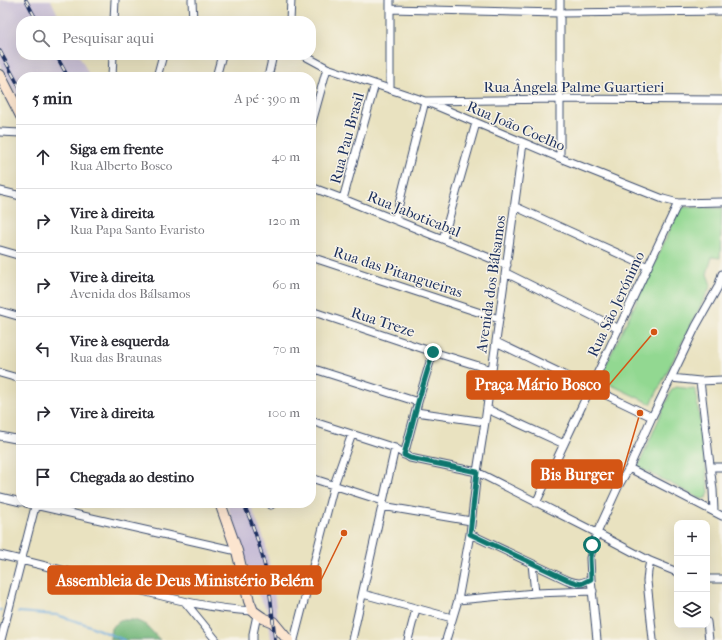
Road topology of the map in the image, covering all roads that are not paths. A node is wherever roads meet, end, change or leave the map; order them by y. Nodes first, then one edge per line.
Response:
1 (115, 0) edge
2 (192, 0) edge
3 (290, 0) edge
4 (390, 0) edge
5 (560, 0) edge
6 (390, 10) junction
7 (722, 10) edge
8 (560, 13) junction
9 (114, 16) edge
10 (193, 16) edge
11 (290, 16) edge
12 (113, 60) edge
13 (162, 60) edge
14 (221, 60) edge
15 (272, 60) edge
16 (313, 60) edge
17 (327, 68) junction
18 (112, 72) edge
19 (158, 72) edge
20 (217, 72) edge
21 (269, 72) edge
22 (0, 75) edge
23 (375, 84) junction
24 (390, 89) junction
25 (560, 100) junction
26 (722, 100) edge
27 (425, 101) junction
28 (16, 106) edge
29 (316, 108) edge
30 (476, 123) junction
31 (0, 132) edge
32 (16, 133) edge
33 (523, 143) junction
34 (560, 158) junction
35 (316, 189) edge
36 (0, 191) edge
37 (16, 195) edge
38 (343, 199) junction
39 (722, 202) edge
40 (678, 203) junction
41 (514, 206) junction
42 (395, 220) junction
43 (443, 239) junction
44 (0, 250) edge
45 (16, 255) edge
46 (316, 259) edge
47 (507, 265) junction
48 (648, 267) junction
49 (506, 273) junction
50 (722, 274) edge
51 (720, 287) edge
52 (0, 311) edge
53 (316, 313) edge
54 (16, 316) edge
55 (499, 319) junction
56 (619, 328) junction
57 (496, 342) junction
58 (433, 352) junction
59 (316, 370) edge
60 (492, 370) junction
61 (0, 373) edge
62 (16, 378) edge
63 (671, 378) junction
64 (700, 380) junction
65 (722, 380) edge
66 (591, 387) junction
67 (418, 402) junction
68 (487, 409) junction
69 (416, 412) junction
70 (652, 417) junction
71 (485, 422) junction
72 (316, 423) edge
73 (352, 434) junction
74 (0, 436) edge
75 (16, 439) edge
76 (564, 444) junction
77 (395, 448) junction
78 (404, 455) junction
79 (711, 467) junction
80 (722, 467) edge
81 (629, 468) junction
82 (477, 472) junction
83 (316, 480) edge
84 (334, 485) junction
85 (0, 497) edge
86 (16, 501) edge
87 (536, 503) junction
88 (382, 504) junction
89 (34, 508) edge
90 (52, 508) edge
91 (222, 508) edge
92 (714, 511) junction
93 (722, 516) edge
94 (471, 521) junction
95 (597, 533) junction
96 (470, 534) junction
97 (237, 551) junction
98 (0, 555) edge
99 (22, 560) junction
100 (650, 561) junction
101 (532, 564) junction
102 (674, 571) edge
103 (710, 578) edge
104 (591, 579) junction
105 (722, 579) edge
106 (568, 580) junction
107 (593, 591) junction
108 (566, 592) junction
109 (535, 593) junction
110 (363, 594) junction
111 (458, 600) junction
112 (185, 602) junction
113 (416, 609) junction
114 (255, 613) junction
115 (452, 618) junction
116 (708, 628) edge
117 (1, 640) edge
118 (216, 640) edge
119 (253, 640) edge
120 (288, 640) edge
121 (294, 640) edge
122 (352, 640) edge
123 (408, 640) edge
124 (446, 640) edge
125 (597, 640) edge
126 (653, 640) edge
127 (709, 640) edge

1 - 9 street
2 - 10 street
3 - 11 street
4 - 6 street
5 - 8 street
6 - 8 street
6 - 24 street
7 - 8 street
8 - 25 street
12 - 18 street
13 - 19 street
14 - 20 street
15 - 21 street
16 - 17 street, Rua João Coelho
17 - 23 street, Rua João Coelho
17 - 29 street
22 - 28 main road
23 - 24 street, Rua João Coelho
23 - 38 street, Rua Pau Brasil
24 - 27 street, Rua João Coelho
25 - 26 street, Rua Ângela Palme Guartieri
25 - 27 street, Rua Ângela Palme Guartieri
25 - 34 street
27 - 30 street, Rua João Coelho
27 - 42 street
30 - 33 street, Rua João Coelho
30 - 43 street
31 - 32 street
33 - 34 street, Rua João Coelho
33 - 41 street, Avenida dos Bálsamos
34 - 40 street, Rua João Coelho
35 - 38 street, Rua Jaboticabal
36 - 37 street
38 - 42 street, Rua Jaboticabal
39 - 40 street, Rua João Coelho
40 - 48 street, Rua São Jerónimo
41 - 47 street, Avenida dos Bálsamos
41 - 48 street
42 - 43 street, Rua Jaboticabal
43 - 47 street, Rua Jaboticabal
44 - 45 street
46 - 55 street, Rua das Pitangueiras
47 - 49 street, Avenida dos Bálsamos
48 - 56 street, Rua São Jerónimo
49 - 55 street, Avenida dos Bálsamos
49 - 56 street
50 - 51 street
51 - 63 street
52 - 54 street
53 - 58 street, Rua Treze
55 - 57 street, Avenida dos Bálsamos
56 - 66 street, Rua São Jerónimo
57 - 60 street, Avenida dos Bálsamos
57 - 66 street
58 - 60 street, Rua Treze
58 - 67 street
59 - 67 street
60 - 68 street, Avenida dos Bálsamos
61 - 62 street
63 - 64 street
63 - 70 street
64 - 65 street
64 - 79 street
66 - 70 street
66 - 76 street, Rua São Jerónimo
67 - 69 street
68 - 71 street, Avenida dos Bálsamos
68 - 76 street
69 - 71 street
69 - 78 street
70 - 81 street
71 - 82 street, Avenida dos Bálsamos
72 - 73 street
73 - 77 street
73 - 84 street
74 - 75 street
76 - 87 street, Rua São Jerónimo
77 - 78 street
77 - 88 street
78 - 82 street
79 - 80 street
79 - 92 street
81 - 92 street
81 - 95 street
82 - 87 street
82 - 94 street, Avenida dos Bálsamos
83 - 84 street
84 - 88 street
84 - 121 street
85 - 86 street
87 - 95 street
88 - 94 street
88 - 110 street
89 - 99 street
90 - 97 street
91 - 97 main road
92 - 93 street
94 - 96 street, Avenida dos Bálsamos
95 - 100 street
95 - 104 street
96 - 101 street
96 - 111 street, Avenida dos Bálsamos
97 - 114 main road
98 - 99 street
99 - 112 street
99 - 117 street
100 - 102 street
100 - 126 street
101 - 106 street
101 - 109 street
103 - 105 street
104 - 106 street
104 - 107 street
106 - 108 street
107 - 108 street
107 - 125 street
108 - 109 street
109 - 111 street
110 - 113 street
110 - 122 street
111 - 115 street, Avenida dos Bálsamos
112 - 114 street
112 - 118 street
113 - 115 street
113 - 123 street
114 - 119 street
114 - 120 main road
115 - 124 street, Avenida dos Bálsamos
116 - 127 street

